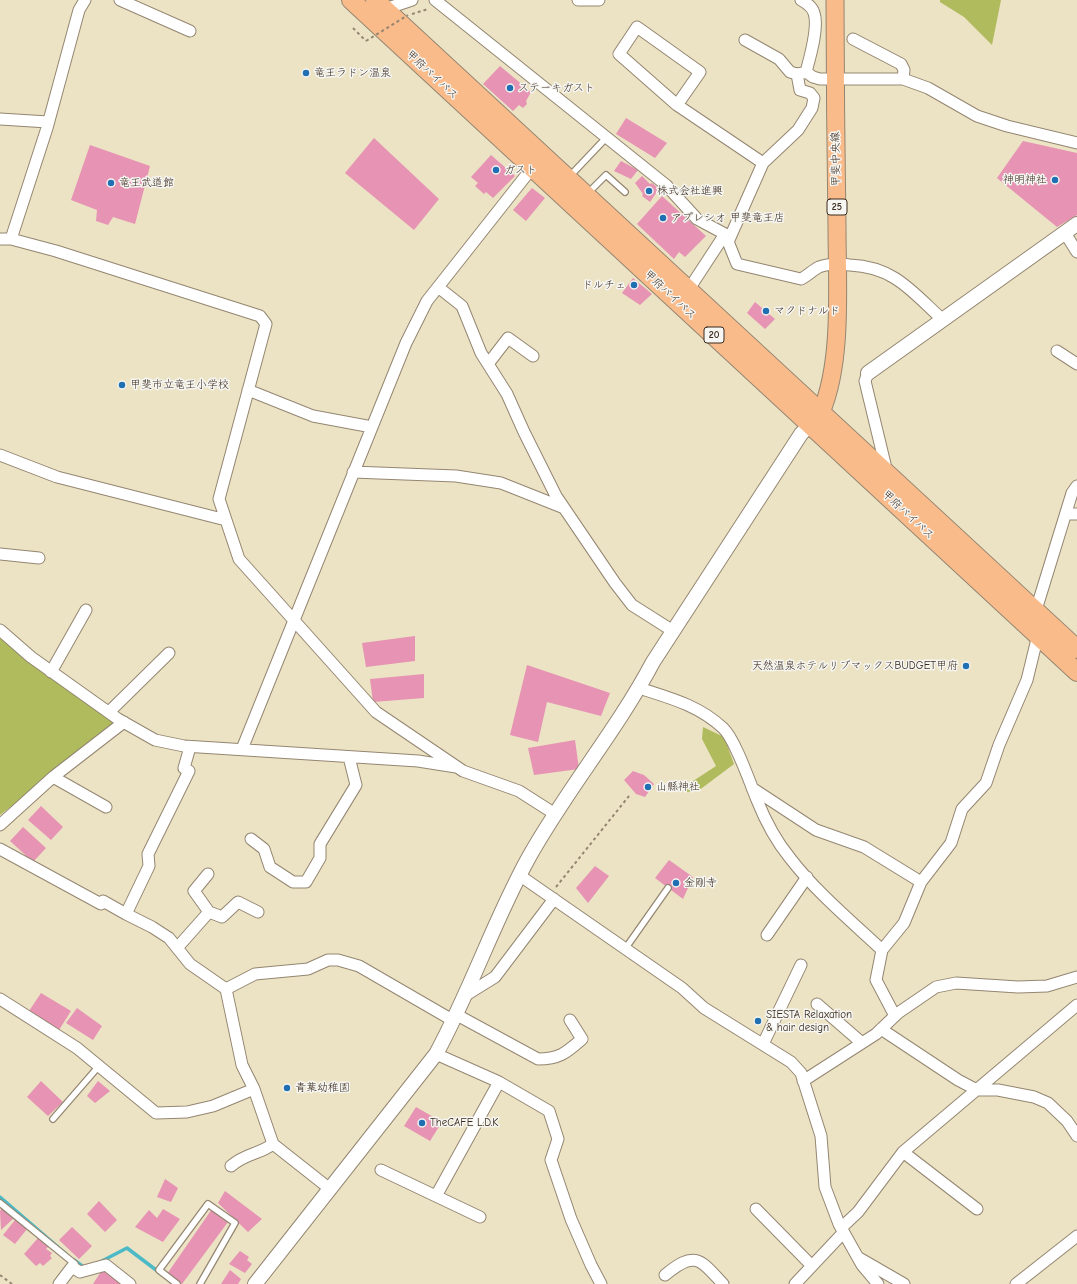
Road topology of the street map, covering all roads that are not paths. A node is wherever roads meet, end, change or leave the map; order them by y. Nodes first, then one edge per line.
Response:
1 (85, 0) edge
2 (120, 0) edge
3 (350, 0) edge
4 (412, 0) edge
5 (578, 0) edge
6 (599, 0) edge
7 (801, 0) edge
8 (835, 0) edge
9 (380, 4) edge
10 (432, 4) edge
11 (190, 31) dead end
12 (853, 39) dead end
13 (745, 40) dead end
14 (801, 73) junction
15 (835, 78) junction
16 (903, 78) junction
17 (677, 104) junction
18 (0, 119) edge
19 (48, 122) junction
20 (606, 138) junction
21 (1077, 143) edge
22 (763, 163) junction
23 (532, 168) junction
24 (568, 178) junction
25 (625, 192) dead end
26 (586, 195) junction
27 (1077, 224) edge
28 (1064, 234) junction
29 (727, 238) junction
30 (0, 239) edge
31 (11, 239) junction
32 (1077, 252) edge
33 (837, 264) junction
34 (438, 287) junction
35 (688, 289) junction
36 (943, 320) junction
37 (1057, 351) dead end
38 (533, 356) dead end
39 (488, 364) junction
40 (1077, 364) edge
41 (868, 373) joint
42 (248, 390) junction
43 (816, 418) junction
44 (372, 427) junction
45 (0, 455) edge
46 (883, 471) junction
47 (353, 472) junction
48 (1077, 486) edge
49 (564, 508) junction
50 (1071, 514) edge
51 (226, 520) junction
52 (0, 554) edge
53 (39, 558) dead end
54 (86, 610) dead end
55 (1036, 610) junction
56 (295, 621) junction
57 (0, 630) edge
58 (673, 631) junction
59 (1038, 635) junction
60 (1077, 649) edge
61 (169, 653) dead end
62 (51, 672) junction
63 (1077, 672) edge
64 (639, 688) junction
65 (109, 712) junction
66 (124, 722) junction
67 (190, 746) junction
68 (242, 749) junction
69 (349, 757) junction
70 (456, 767) junction
71 (53, 777) junction
72 (752, 788) junction
73 (106, 807) dead end
74 (555, 814) junction
75 (1, 822) edge
76 (251, 839) dead end
77 (0, 849) edge
78 (208, 874) dead end
79 (520, 875) junction
80 (807, 877) junction
81 (921, 882) junction
82 (668, 888) dead end
83 (552, 897) junction
84 (209, 912) junction
85 (258, 912) dead end
86 (126, 914) junction
87 (767, 935) dead end
88 (177, 948) junction
89 (625, 949) junction
90 (882, 950) junction
91 (800, 965) dead end
92 (1077, 977) edge
93 (226, 990) junction
94 (466, 995) junction
95 (0, 998) edge
96 (817, 1004) dead end
97 (1077, 1005) edge
98 (894, 1016) junction
99 (456, 1018) junction
100 (570, 1020) dead end
101 (881, 1029) junction
102 (862, 1043) junction
103 (763, 1044) junction
104 (436, 1054) junction
105 (100, 1066) junction
106 (803, 1081) junction
107 (499, 1082) junction
108 (254, 1089) junction
109 (977, 1090) junction
110 (53, 1119) dead end
111 (1077, 1136) edge
112 (273, 1144) junction
113 (903, 1152) junction
114 (231, 1166) dead end
115 (381, 1170) dead end
116 (330, 1189) junction
117 (436, 1196) junction
118 (0, 1203) edge
119 (756, 1209) dead end
120 (977, 1209) dead end
121 (480, 1217) dead end
122 (842, 1230) junction
123 (1077, 1236) edge
124 (857, 1256) junction
125 (812, 1266) junction
126 (72, 1267) junction
127 (665, 1275) dead end
128 (721, 1283) edge
129 (59, 1284) edge
130 (130, 1284) edge
131 (177, 1284) edge
132 (200, 1284) edge
133 (255, 1284) edge
134 (601, 1284) edge
135 (795, 1284) edge
136 (878, 1284) edge
137 (904, 1284) edge
138 (1016, 1284) edge

1 - 19 street
2 - 11 street
3 - 23 highway, 甲府バイパス / 20
4 - 9 street
5 - 6 street
7 - 14 street
8 - 15 main road, 甲斐中央線 / 25
9 - 24 highway, 甲府バイパス / 20
10 - 20 street
12 - 16 street
13 - 14 street
14 - 15 street
14 - 22 street
15 - 16 street
15 - 33 main road, 甲斐中央線 / 25
16 - 21 street
17 - 17 street
17 - 22 street
18 - 19 street
19 - 31 street
20 - 24 lane
20 - 29 street
22 - 29 street
23 - 34 street
23 - 43 highway, 甲府バイパス / 20
24 - 26 highway, 甲府バイパス / 20
25 - 26 lane
26 - 35 highway, 甲府バイパス / 20
27 - 28 street
28 - 32 street
28 - 36 street
29 - 33 street
29 - 35 street
30 - 31 street
31 - 42 street
33 - 36 street
33 - 43 main road, 甲斐中央線 / 25
34 - 39 street
34 - 44 street
35 - 43 highway, 甲府バイパス / 20
36 - 41 street
37 - 40 street
38 - 39 street
39 - 49 street
41 - 46 street
42 - 44 street
42 - 51 street
43 - 46 highway, 甲府バイパス / 20
43 - 58 street
43 - 59 highway, 甲府バイパス / 20
44 - 47 street
45 - 51 street
46 - 55 highway, 甲府バイパス / 20
47 - 49 street
47 - 56 street
48 - 50 street
49 - 58 street
50 - 55 street
51 - 56 street
52 - 53 street
54 - 62 street
55 - 60 highway, 甲府バイパス / 20
56 - 68 street
56 - 70 street
57 - 62 street
58 - 64 street
59 - 63 highway, 甲府バイパス / 20
59 - 81 street
61 - 65 street
62 - 65 street
64 - 72 street
64 - 74 street
65 - 66 street
66 - 67 street
66 - 71 street
67 - 68 street
67 - 86 street
68 - 69 street
69 - 70 street
69 - 76 street
70 - 74 street
71 - 73 street
71 - 75 street
72 - 80 street
72 - 81 street
74 - 79 street
77 - 86 street
78 - 84 street
79 - 83 street
79 - 94 street
80 - 87 street
80 - 90 street
81 - 90 street
82 - 89 lane
83 - 89 street
83 - 94 street
84 - 85 street
84 - 88 street
86 - 88 street
88 - 93 street
89 - 103 street
90 - 98 street
91 - 103 street
92 - 98 street
93 - 99 street
93 - 108 street
94 - 99 street
95 - 105 street
96 - 102 street
97 - 109 street
98 - 101 street
99 - 100 street
99 - 104 street
101 - 102 street
101 - 109 street
102 - 106 street
103 - 106 street
104 - 107 street
104 - 116 street
105 - 108 street
105 - 110 lane
106 - 122 street
107 - 117 street
107 - 134 street
108 - 112 street
109 - 111 street
109 - 113 street
112 - 114 street
112 - 116 street
113 - 120 street
113 - 122 street
115 - 117 street
116 - 133 street
117 - 121 street
118 - 126 lane
119 - 125 street
122 - 124 street
122 - 125 street
123 - 138 street
124 - 136 street
124 - 137 street
125 - 135 street
126 - 129 street
126 - 130 street
127 - 128 street
131 - 132 lane

